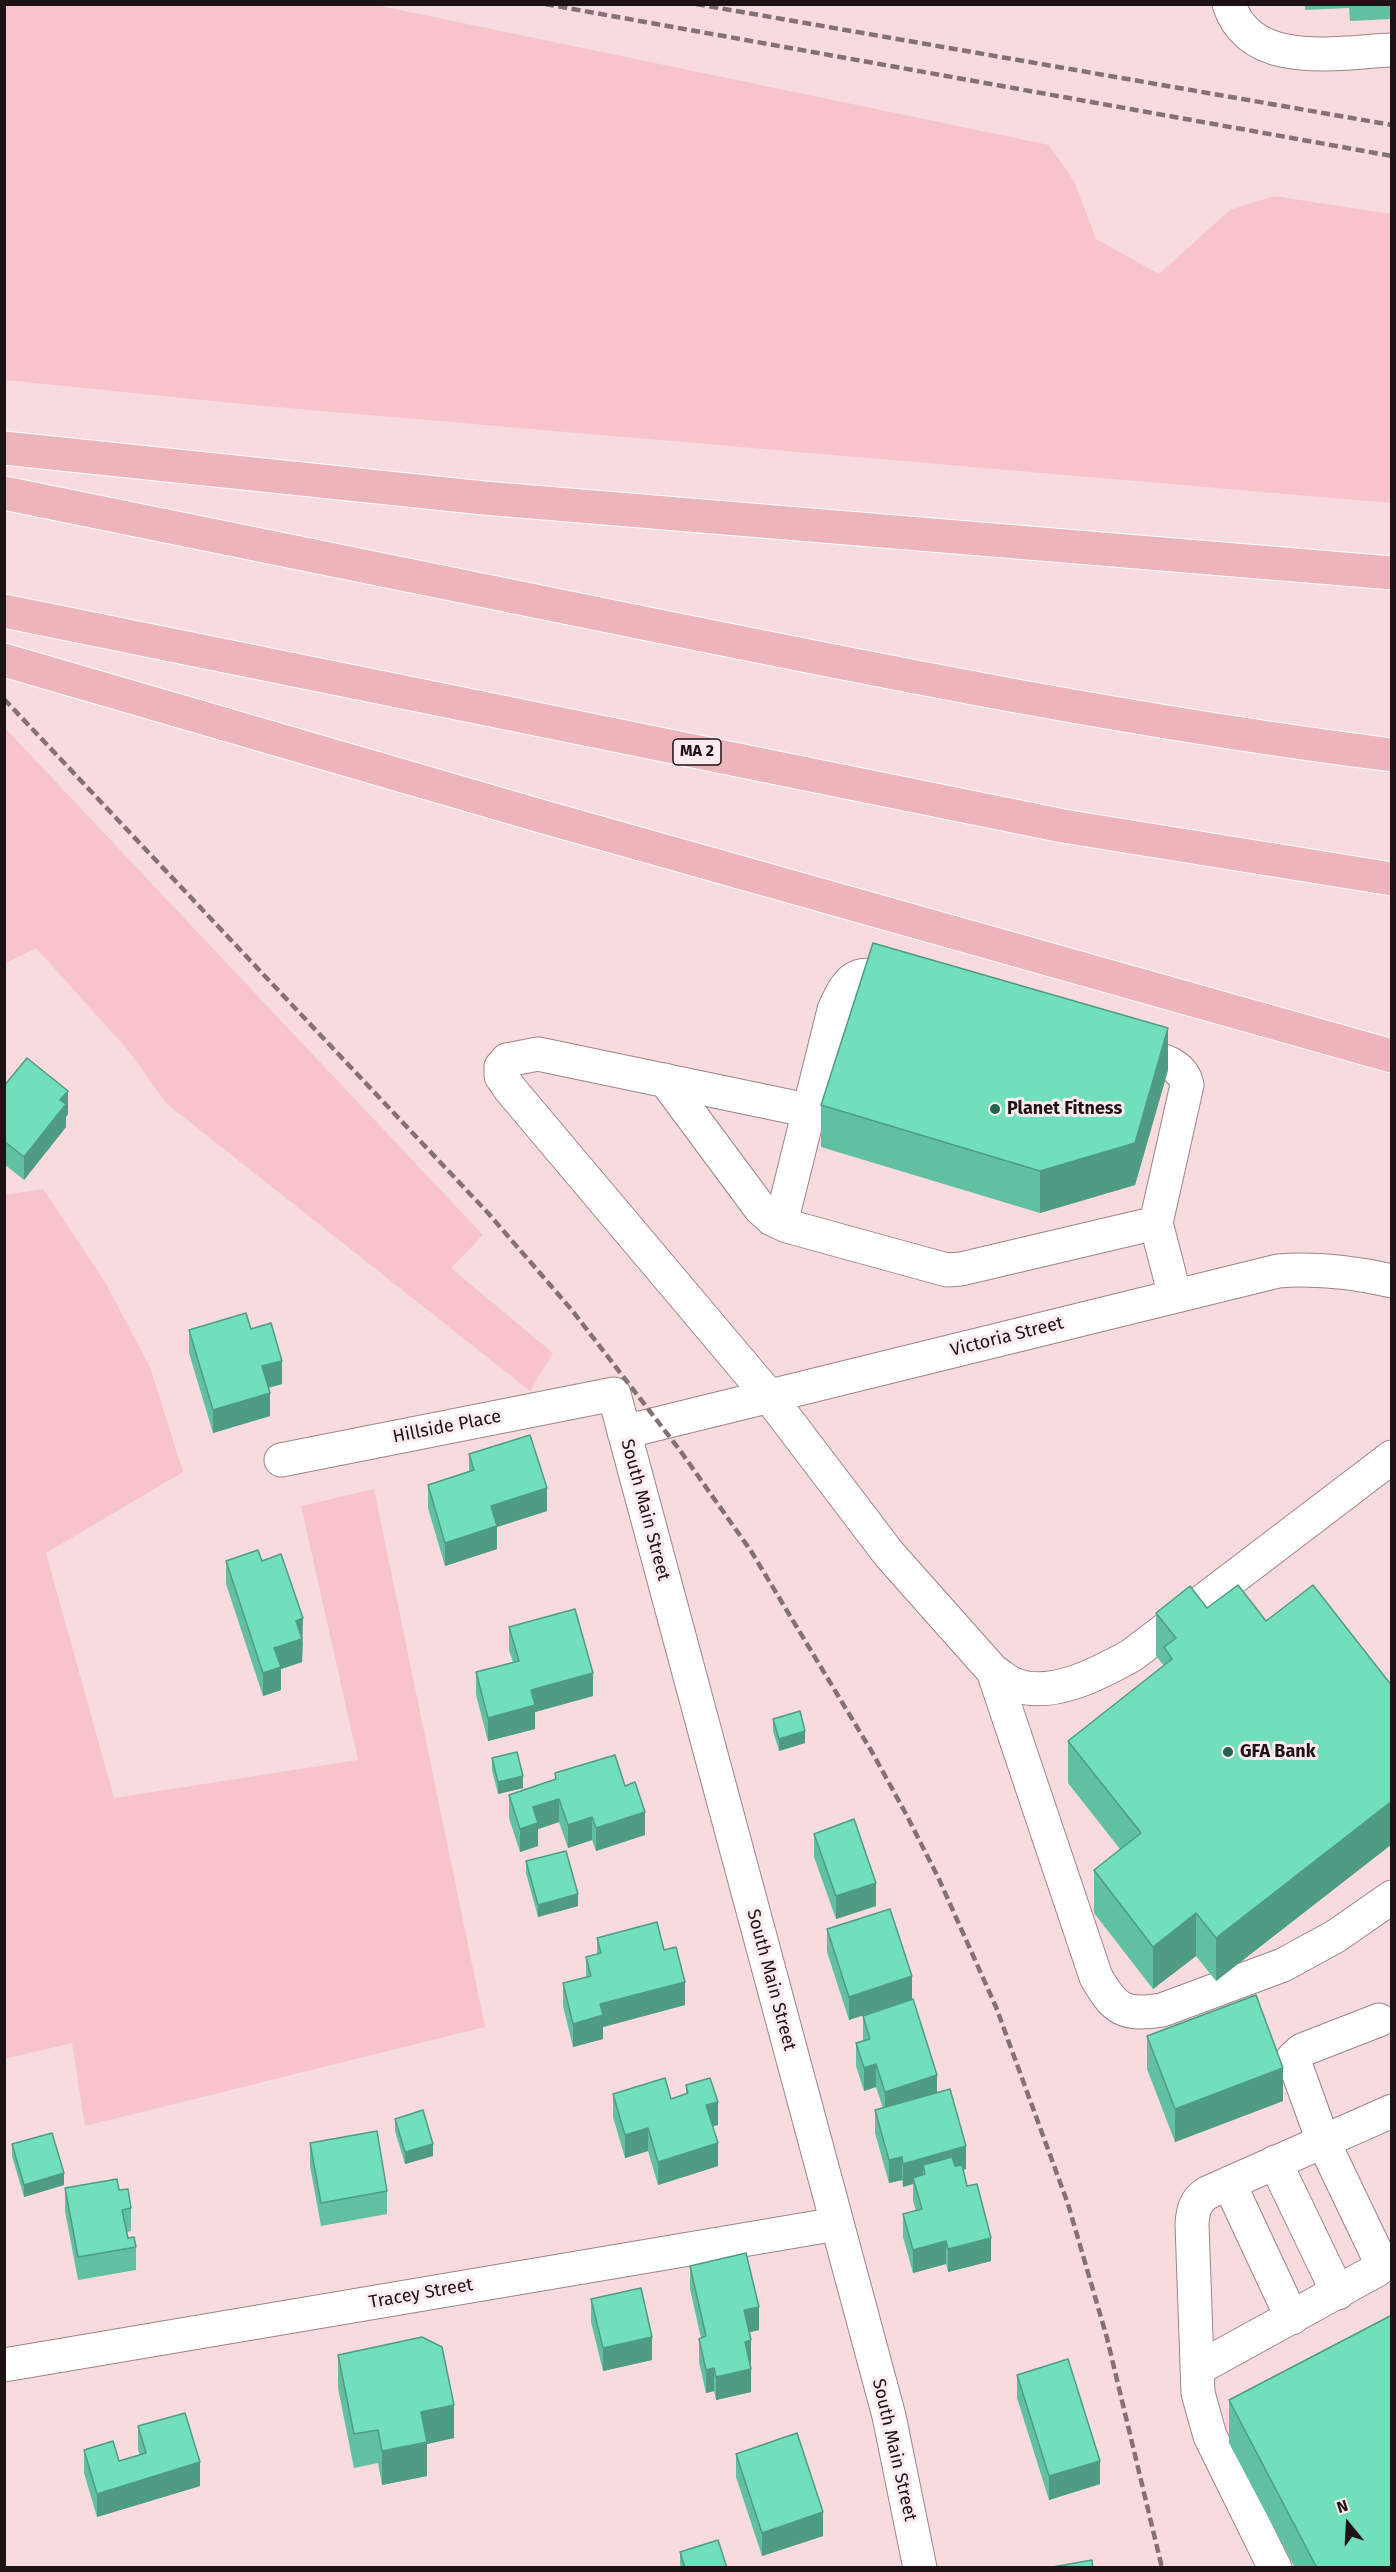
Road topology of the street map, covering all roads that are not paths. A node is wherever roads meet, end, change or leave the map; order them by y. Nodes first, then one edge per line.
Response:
1 (1229, 4) edge
2 (1247, 4) edge
3 (1392, 32) edge
4 (1392, 50) edge
5 (4, 448) edge
6 (4, 493) edge
7 (1392, 573) edge
8 (4, 611) edge
9 (11, 662) edge
10 (1392, 755) edge
11 (1392, 879) edge
12 (930, 992) edge
13 (1097, 1041) edge
14 (1392, 1056) edge
15 (665, 1080) junction
16 (811, 1111) junction
17 (781, 1223) junction
18 (1156, 1223) junction
19 (1392, 1281) edge
20 (1175, 1296) junction
21 (614, 1394) joint
22 (768, 1395) junction
23 (624, 1432) junction
24 (1392, 1457) edge
25 (281, 1460) dead end
26 (993, 1671) junction
27 (1392, 1898) edge
28 (1379, 2020) dead end
29 (1392, 2111) edge
30 (1323, 2141) junction
31 (1275, 2162) junction
32 (1229, 2182) junction
33 (837, 2224) junction
34 (1338, 2293) junction
35 (1292, 2318) junction
36 (4, 2365) edge
37 (1197, 2369) junction
38 (920, 2568) edge
39 (1275, 2568) edge

1 - 4 street
2 - 3 street
5 - 7 highway
6 - 10 highway
8 - 11 highway, MA 2
9 - 14 highway
12 - 16 street
13 - 18 street
15 - 16 street
15 - 17 street
15 - 22 street
16 - 17 street
17 - 18 street
18 - 20 street
19 - 20 street, Victoria Street
20 - 22 street, Victoria Street
21 - 23 street, South Main Street
21 - 25 street, Hillside Place
22 - 23 street, Victoria Street
22 - 26 street
23 - 33 street, South Main Street
24 - 26 street
26 - 27 street
28 - 30 street
29 - 30 street
30 - 31 street
30 - 34 street
31 - 32 street
31 - 34 street
32 - 35 street
32 - 37 street
33 - 36 street, Tracey Street
33 - 38 street, South Main Street
34 - 35 street
35 - 37 street
37 - 39 street

